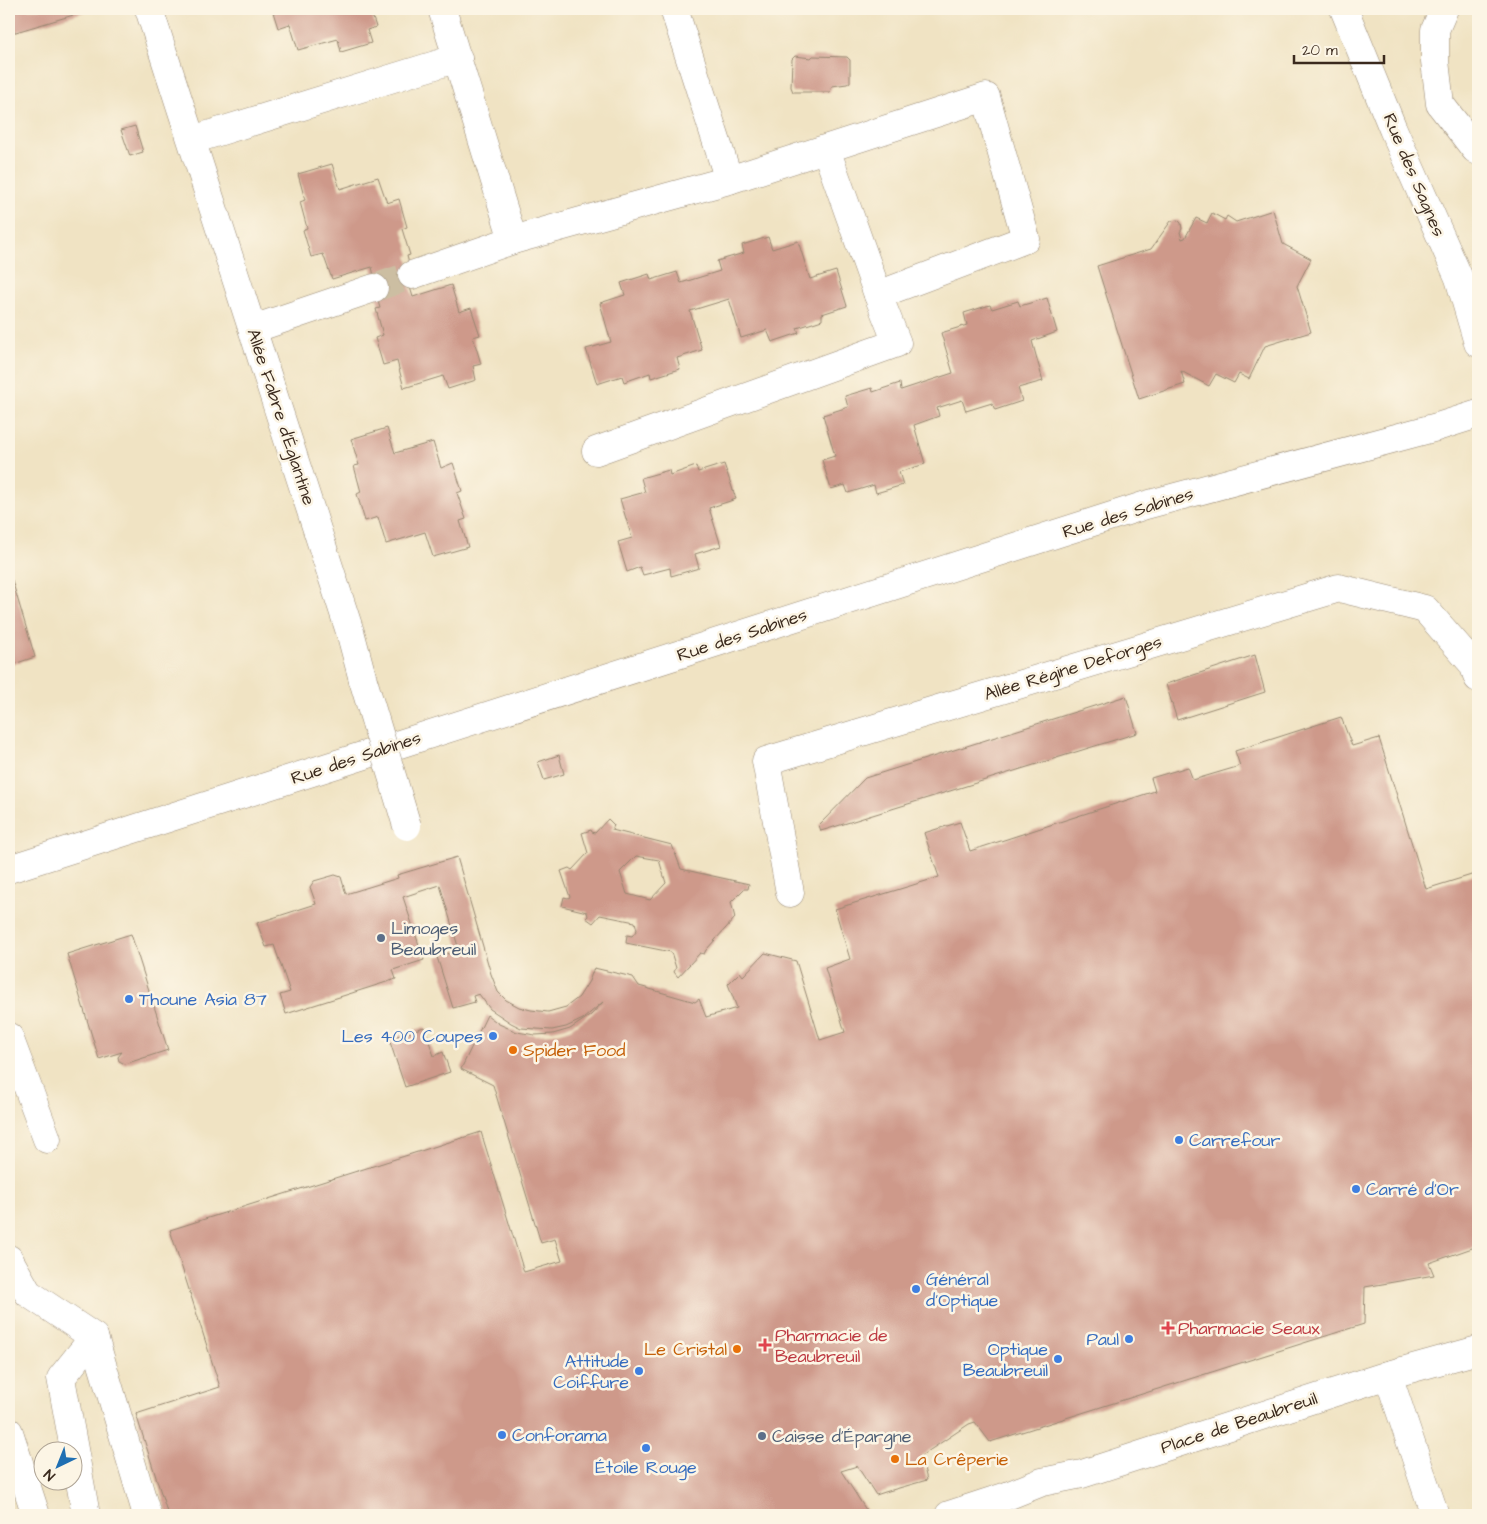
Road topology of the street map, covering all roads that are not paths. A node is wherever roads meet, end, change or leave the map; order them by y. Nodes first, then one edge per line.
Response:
1 (149, 9) edge
2 (442, 9) edge
3 (674, 9) edge
4 (1344, 9) edge
5 (1444, 9) edge
6 (458, 58) junction
7 (192, 140) junction
8 (826, 149) junction
9 (1478, 151) edge
10 (729, 180) junction
11 (513, 240) junction
12 (412, 275) tunnel mouth
13 (374, 288) tunnel mouth
14 (878, 295) junction
15 (252, 329) junction
16 (1478, 343) edge
17 (1478, 414) edge
18 (596, 451) dead end
19 (1478, 678) edge
20 (407, 826) dead end
21 (9, 869) edge
22 (790, 893) dead end
23 (9, 1037) edge
24 (47, 1139) dead end
25 (9, 1259) edge
26 (94, 1337) junction
27 (1478, 1350) edge
28 (1388, 1375) junction
29 (9, 1432) edge
30 (36, 1515) edge
31 (86, 1515) edge
32 (147, 1515) edge
33 (949, 1515) edge
34 (1435, 1515) edge

1 - 7 street, Allée Fabre d'Églantine
2 - 6 street
3 - 10 street
4 - 16 street, Rue des Sagnes
5 - 9 street
6 - 7 street
6 - 11 street
7 - 15 street, Allée Fabre d'Églantine
8 - 10 street
8 - 14 street
8 - 14 street
10 - 11 street
11 - 12 street
13 - 15 street
14 - 18 street
15 - 20 street, Allée Fabre d'Églantine, bridge
17 - 21 street, Rue des Sabines
19 - 22 street, Allée Régine Deforges
23 - 24 street
25 - 26 street
26 - 31 street
26 - 32 street
27 - 28 street, Place de Beaubreuil
28 - 33 street, Place de Beaubreuil
28 - 34 street
29 - 30 street

